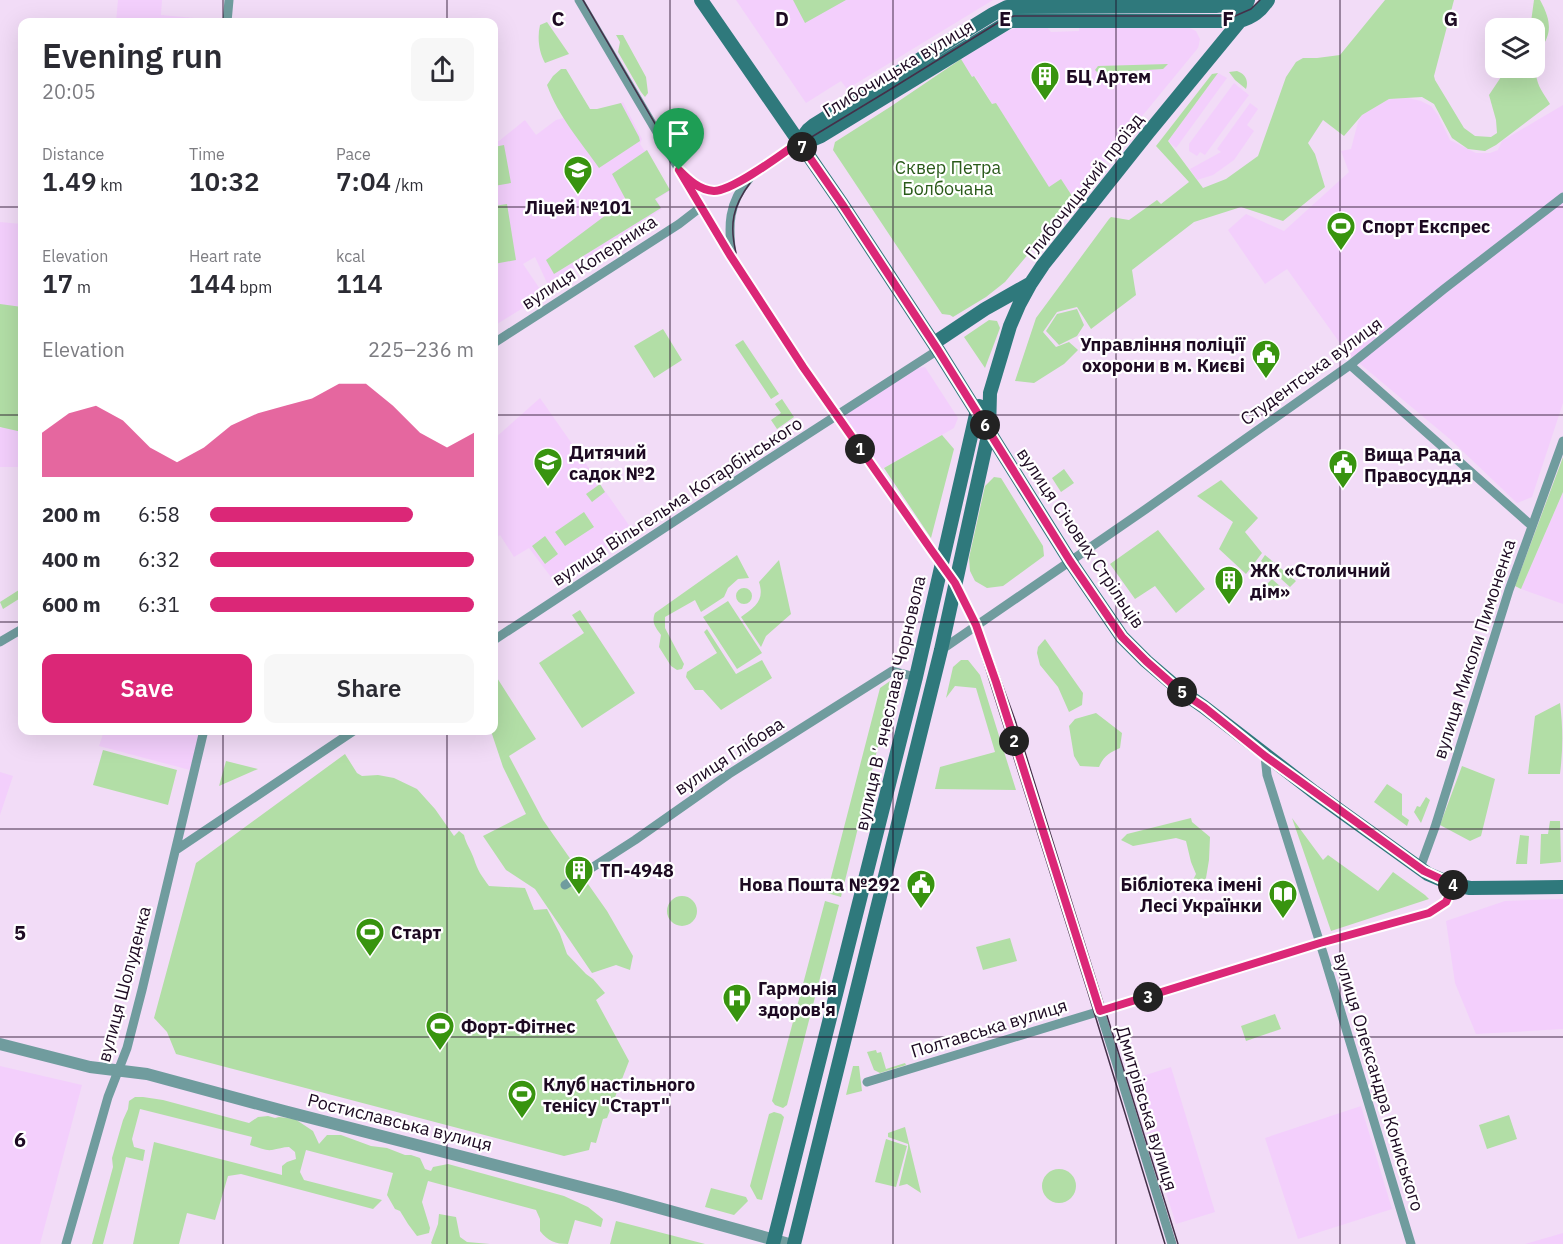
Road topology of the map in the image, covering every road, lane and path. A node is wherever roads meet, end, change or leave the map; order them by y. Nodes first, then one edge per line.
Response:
1 (230, 0) edge
2 (579, 0) edge
3 (701, 0) edge
4 (1268, 0) edge
5 (1243, 1) edge
6 (1014, 3) edge
7 (228, 18) edge
8 (1014, 20) junction
9 (1240, 21) junction
10 (799, 142) junction
11 (762, 167) junction
12 (679, 170) junction
13 (1563, 197) edge
14 (700, 207) junction
15 (733, 261) junction
16 (1031, 283) junction
17 (498, 339) edge
18 (936, 346) junction
19 (1350, 365) junction
20 (990, 393) junction
21 (976, 410) junction
22 (837, 416) junction
23 (988, 431) junction
24 (1563, 441) edge
25 (1532, 526) junction
26 (1070, 561) junction
27 (941, 563) junction
28 (955, 583) junction
29 (976, 625) junction
30 (18, 631) edge
31 (498, 637) edge
32 (0, 642) edge
33 (941, 650) junction
34 (916, 677) junction
35 (203, 735) edge
36 (348, 735) edge
37 (1265, 756) junction
38 (176, 850) junction
39 (1420, 868) junction
40 (565, 885) dead end
41 (1454, 885) junction
42 (1563, 886) edge
43 (1320, 943) junction
44 (1100, 1011) junction
45 (0, 1044) edge
46 (119, 1071) junction
47 (867, 1082) dead end
48 (773, 1242) edge
49 (66, 1244) edge
50 (789, 1244) edge
51 (794, 1244) edge
52 (1172, 1244) edge
53 (1411, 1244) edge

1 - 7 street
2 - 12 street, Дмитрівська вулиця
3 - 10 main road, вулиця Січових Стрільців
4 - 9 main road
5 - 6 main road, Глибочицька вулиця
5 - 9 main road, Глибочицька вулиця
6 - 8 street
6 - 10 main road, Глибочицька вулиця
8 - 9 main road, Глибочицька вулиця
8 - 10 main road, Глибочицька вулиця
9 - 16 main road, Глибочицький проїзд
10 - 11 street
10 - 18 main road, вулиця Січових Стрільців
11 - 12 street
11 - 15 street
12 - 14 street, Дмитрівська вулиця
13 - 19 street, Студентська вулиця
14 - 15 street, Дмитрівська вулиця
14 - 17 street, вулиця Коперника
15 - 22 street, Дмитрівська вулиця
16 - 18 main road
16 - 20 main road, Глибочицький проїзд
18 - 21 main road, вулиця Січових Стрільців
18 - 22 street, вулиця Вільгельма Котарбінського
19 - 25 street
19 - 26 street, Студентська вулиця
20 - 21 main road, вулиця Вʼячеслава Чорновола
20 - 23 main road, вулиця Вʼячеслава Чорновола
21 - 23 main road, вулиця Січових Стрільців
21 - 27 main road, вулиця Вʼячеслава Чорновола
22 - 27 street, Дмитрівська вулиця
22 - 31 street, вулиця Вільгельма Котарбінського
23 - 26 main road, вулиця Січових Стрільців
23 - 28 main road, вулиця Вʼячеслава Чорновола
24 - 25 street, вулиця Миколи Пимоненка
25 - 39 street, вулиця Миколи Пимоненка
26 - 29 street
26 - 37 main road, вулиця Січових Стрільців
27 - 28 street, Дмитрівська вулиця
27 - 34 main road, вулиця Вʼячеслава Чорновола
28 - 29 street, Дмитрівська вулиця
28 - 33 main road, вулиця Вʼячеслава Чорновола
29 - 33 street
29 - 44 street, Дмитрівська вулиця
30 - 32 street
33 - 51 main road, вулиця Вʼячеслава Чорновола
34 - 40 street, вулиця Глібова
34 - 48 main road, вулиця Вʼячеслава Чорновола
35 - 38 street, вулиця Шолуденка
36 - 38 street
37 - 39 main road, вулиця Січових Стрільців
37 - 43 street, вулиця Олександра Кониського
38 - 46 street, вулиця Шолуденка
39 - 41 main road, вулиця Січових Стрільців
41 - 42 main road, вулиця Січових Стрільців
41 - 43 street, Полтавська вулиця
43 - 44 street, Полтавська вулиця
43 - 53 street, вулиця Олександра Кониського
44 - 47 street, Полтавська вулиця
44 - 52 street, Дмитрівська вулиця
45 - 46 street, Ростиславська вулиця
46 - 48 street, Ростиславська вулиця
46 - 49 street, вулиця Шолуденка
48 - 50 street, Ростиславська вулиця

